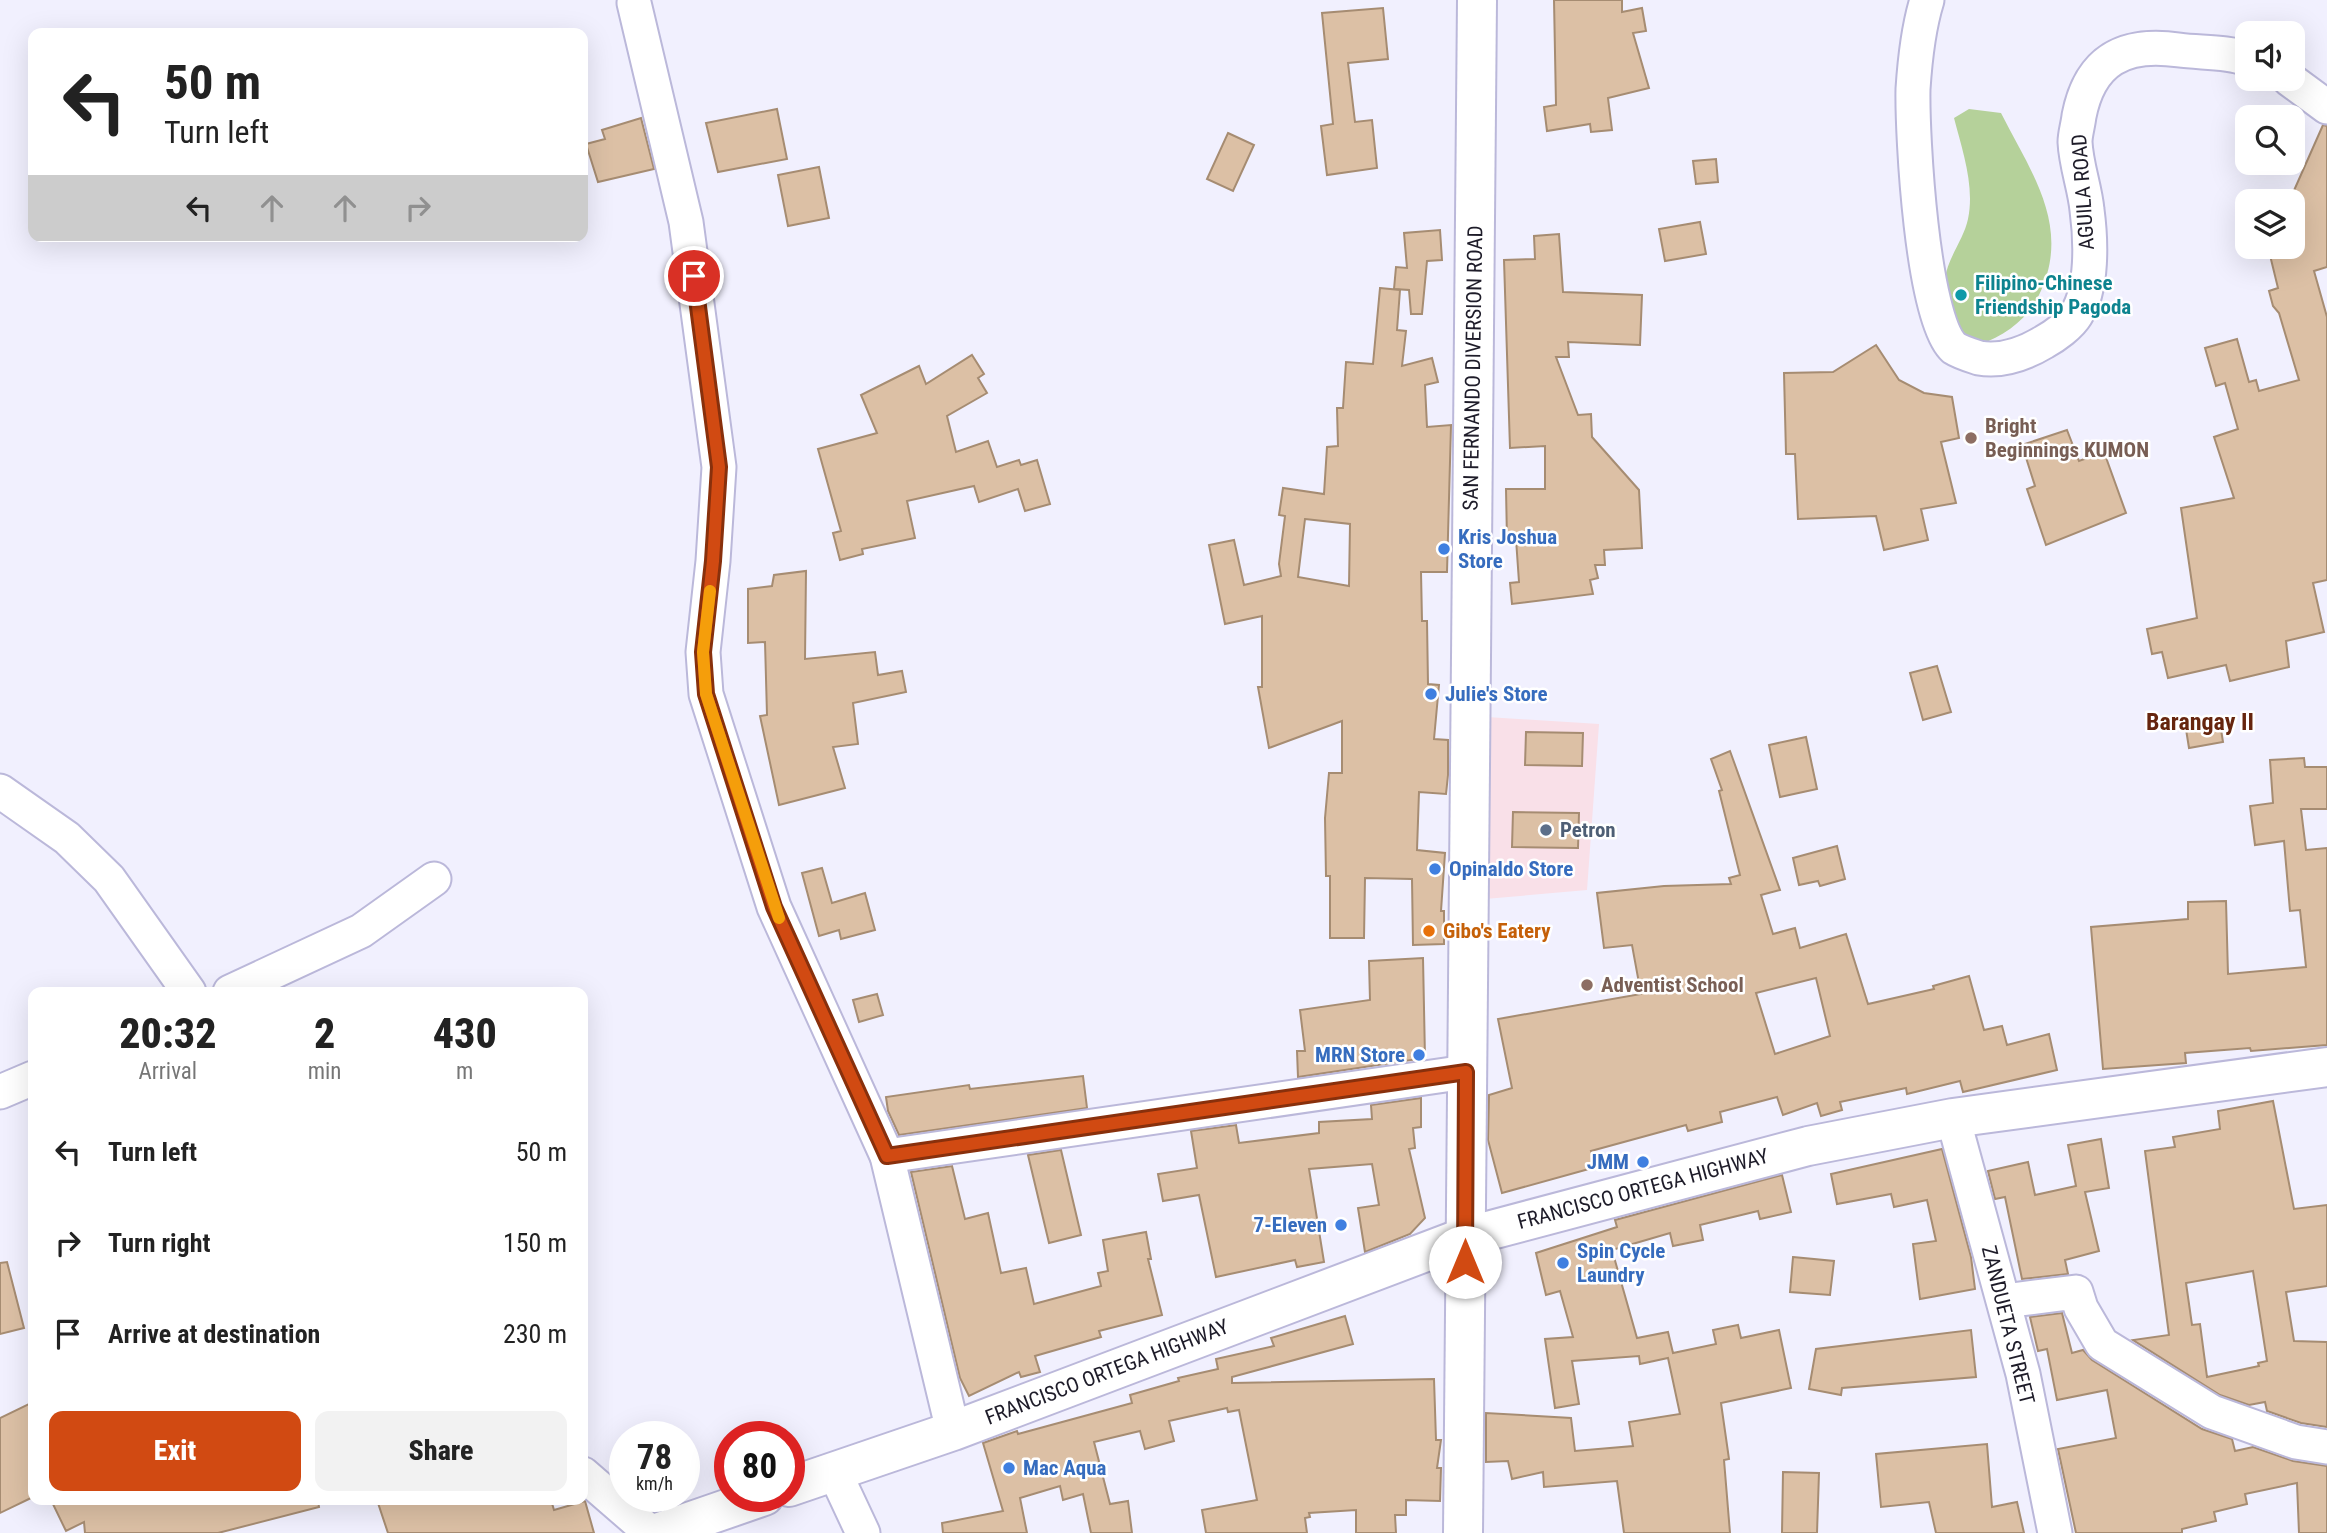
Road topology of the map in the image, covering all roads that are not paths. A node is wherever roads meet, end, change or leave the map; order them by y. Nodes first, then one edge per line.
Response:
1 (1477, 0) edge
2 (1927, 0) edge
3 (634, 4) dead end
4 (2235, 57) edge
5 (2305, 91) edge
6 (2327, 107) edge
7 (0, 791) edge
8 (434, 879) dead end
9 (185, 987) edge
10 (241, 987) edge
11 (2327, 1067) edge
12 (1466, 1072) junction
13 (28, 1080) edge
14 (0, 1092) edge
15 (1953, 1118) junction
16 (887, 1156) junction
17 (1465, 1237) junction
18 (2004, 1301) junction
19 (953, 1431) junction
20 (2327, 1447) edge
21 (834, 1471) junction
22 (588, 1478) edge
23 (805, 1482) edge
24 (718, 1512) edge
25 (651, 1533) edge
26 (657, 1533) edge
27 (863, 1533) edge
28 (1463, 1533) edge
29 (2054, 1533) edge

1 - 12 main road, SAN FERNANDO DIVERSION ROAD
2 - 4 street, AGUILA ROAD
3 - 16 street
5 - 6 street
7 - 9 street
8 - 10 street
11 - 15 main road, FRANCISCO ORTEGA HIGHWAY
12 - 16 street
12 - 17 main road, SAN FERNANDO DIVERSION ROAD
13 - 14 street
15 - 17 main road, FRANCISCO ORTEGA HIGHWAY
15 - 18 street, ZANDUETA STREET
16 - 19 street
17 - 19 main road, FRANCISCO ORTEGA HIGHWAY
17 - 28 main road, SAN FERNANDO DIVERSION ROAD
18 - 20 street
18 - 29 street, ZANDUETA STREET
19 - 21 main road, FRANCISCO ORTEGA HIGHWAY
21 - 23 main road, FRANCISCO ORTEGA HIGHWAY
21 - 27 street
22 - 25 street
24 - 26 main road

